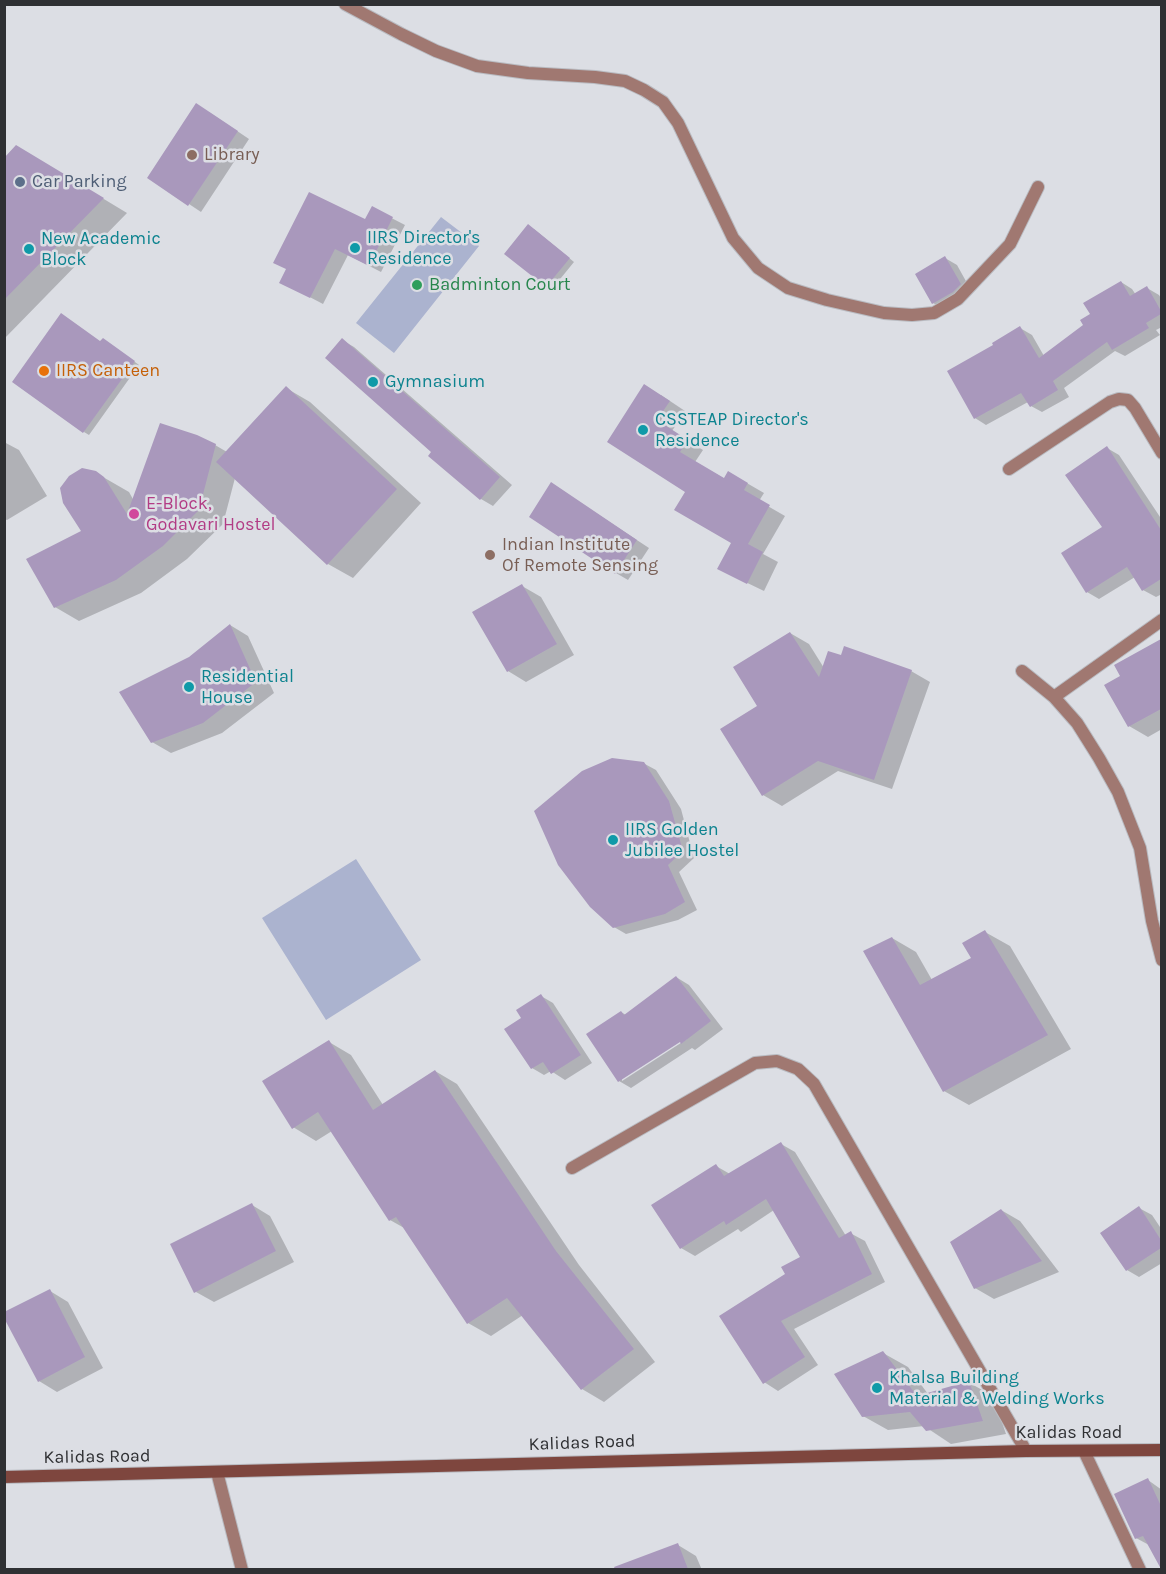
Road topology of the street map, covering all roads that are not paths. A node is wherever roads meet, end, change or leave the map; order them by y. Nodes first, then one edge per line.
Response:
1 (345, 4) edge
2 (1038, 188) dead end
3 (1161, 453) edge
4 (1009, 469) dead end
5 (1161, 620) edge
6 (1022, 671) dead end
7 (1054, 697) junction
8 (1161, 960) edge
9 (572, 1168) dead end
10 (1161, 1450) edge
11 (1026, 1451) junction
12 (1084, 1451) junction
13 (217, 1472) junction
14 (4, 1477) edge
15 (242, 1569) edge
16 (1140, 1569) edge

1 - 2 street
3 - 4 street
5 - 7 street
6 - 7 street
7 - 8 street
9 - 11 street
10 - 12 street, Kalidas Road
11 - 12 street, Kalidas Road
11 - 13 street, Kalidas Road
12 - 16 street
13 - 14 street, Kalidas Road
13 - 15 street

